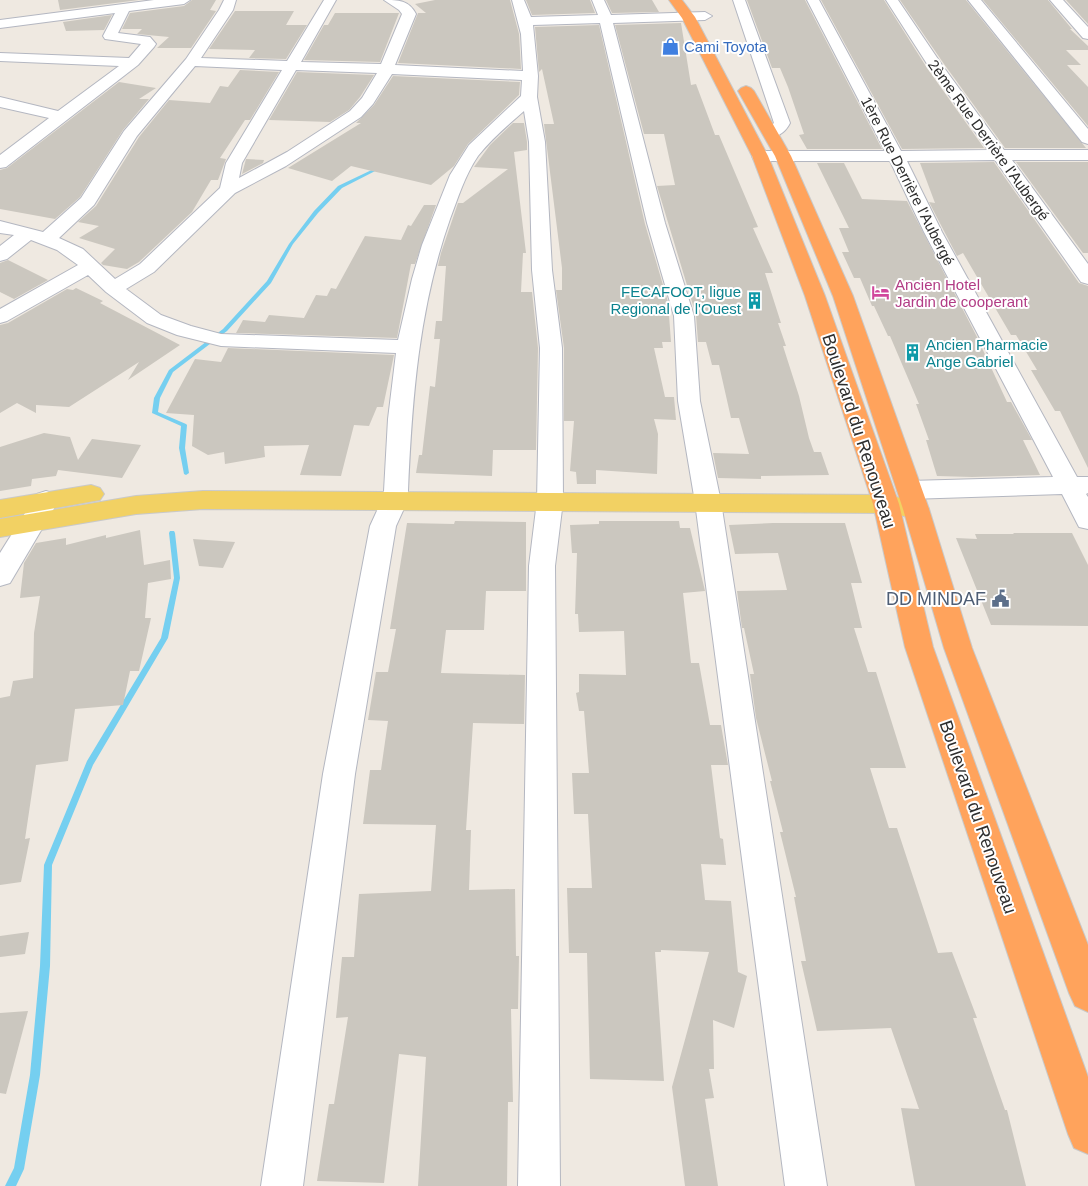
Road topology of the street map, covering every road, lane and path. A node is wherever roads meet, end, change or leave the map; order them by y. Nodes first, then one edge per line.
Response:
1 (184, 0) edge
2 (230, 0) edge
3 (330, 0) edge
4 (390, 0) edge
5 (518, 0) edge
6 (739, 0) edge
7 (812, 0) edge
8 (892, 0) edge
9 (974, 0) edge
10 (1056, 0) edge
11 (124, 8) junction
12 (690, 8) edge
13 (601, 10) edge
14 (525, 21) junction
15 (0, 24) edge
16 (1088, 35) edge
17 (0, 57) edge
18 (133, 62) junction
19 (191, 62) junction
20 (293, 66) junction
21 (388, 69) junction
22 (531, 76) junction
23 (529, 97) junction
24 (0, 102) edge
25 (62, 117) junction
26 (1088, 139) edge
27 (771, 148) junction
28 (895, 154) junction
29 (1088, 155) edge
30 (1001, 156) junction
31 (0, 163) edge
32 (229, 190) junction
33 (0, 227) edge
34 (38, 236) junction
35 (0, 255) edge
36 (90, 266) junction
37 (1088, 278) edge
38 (113, 288) junction
39 (820, 311) junction
40 (848, 312) junction
41 (0, 317) edge
42 (406, 347) junction
43 (550, 495) junction
44 (395, 496) junction
45 (706, 497) junction
46 (883, 497) junction
47 (913, 499) junction
48 (1082, 499) edge
49 (0, 509) edge
50 (40, 511) junction
51 (0, 528) edge
52 (0, 576) edge
53 (941, 710) junction
54 (981, 710) junction
55 (1088, 993) edge
56 (1088, 1134) edge
57 (282, 1186) edge
58 (539, 1186) edge
59 (806, 1186) edge

1 - 11 street
2 - 19 street
3 - 20 street
4 - 21 street
5 - 14 street
6 - 27 street
7 - 28 street, 1ère Rue Derrière l'Aubergé
8 - 30 street, 2ème Rue Derrière l'Aubergé
9 - 26 street
10 - 16 street
11 - 15 street
11 - 18 street
12 - 13 street
12 - 27 highway, Boulevard du Renouveau
13 - 14 street
13 - 45 street
14 - 22 street
17 - 18 street
18 - 25 street
19 - 20 street
19 - 34 street
20 - 21 street
20 - 32 street
21 - 22 street
21 - 32 street
22 - 23 street
23 - 42 street
23 - 43 street
24 - 25 street
25 - 31 street
27 - 28 street
27 - 39 highway, Boulevard du Renouveau
27 - 40 highway, Boulevard du Renouveau
28 - 30 street
28 - 48 street, 1ère Rue Derrière l'Aubergé
29 - 30 street
30 - 37 street, 2ème Rue Derrière l'Aubergé
32 - 38 street
33 - 34 street
34 - 35 street
34 - 36 street
36 - 38 street
36 - 41 street
38 - 42 street
39 - 40 highway
39 - 46 highway, Boulevard du Renouveau
40 - 47 highway, Boulevard du Renouveau
42 - 44 street
43 - 44 main road
43 - 45 main road
43 - 58 street
44 - 50 main road
44 - 57 street
45 - 46 main road
45 - 59 street
46 - 47 main road
46 - 53 highway, Boulevard du Renouveau
47 - 48 street
47 - 54 highway, Boulevard du Renouveau
49 - 50 main road
50 - 51 main road
50 - 52 street
53 - 54 highway
53 - 56 highway, Boulevard du Renouveau
54 - 55 highway, Boulevard du Renouveau

